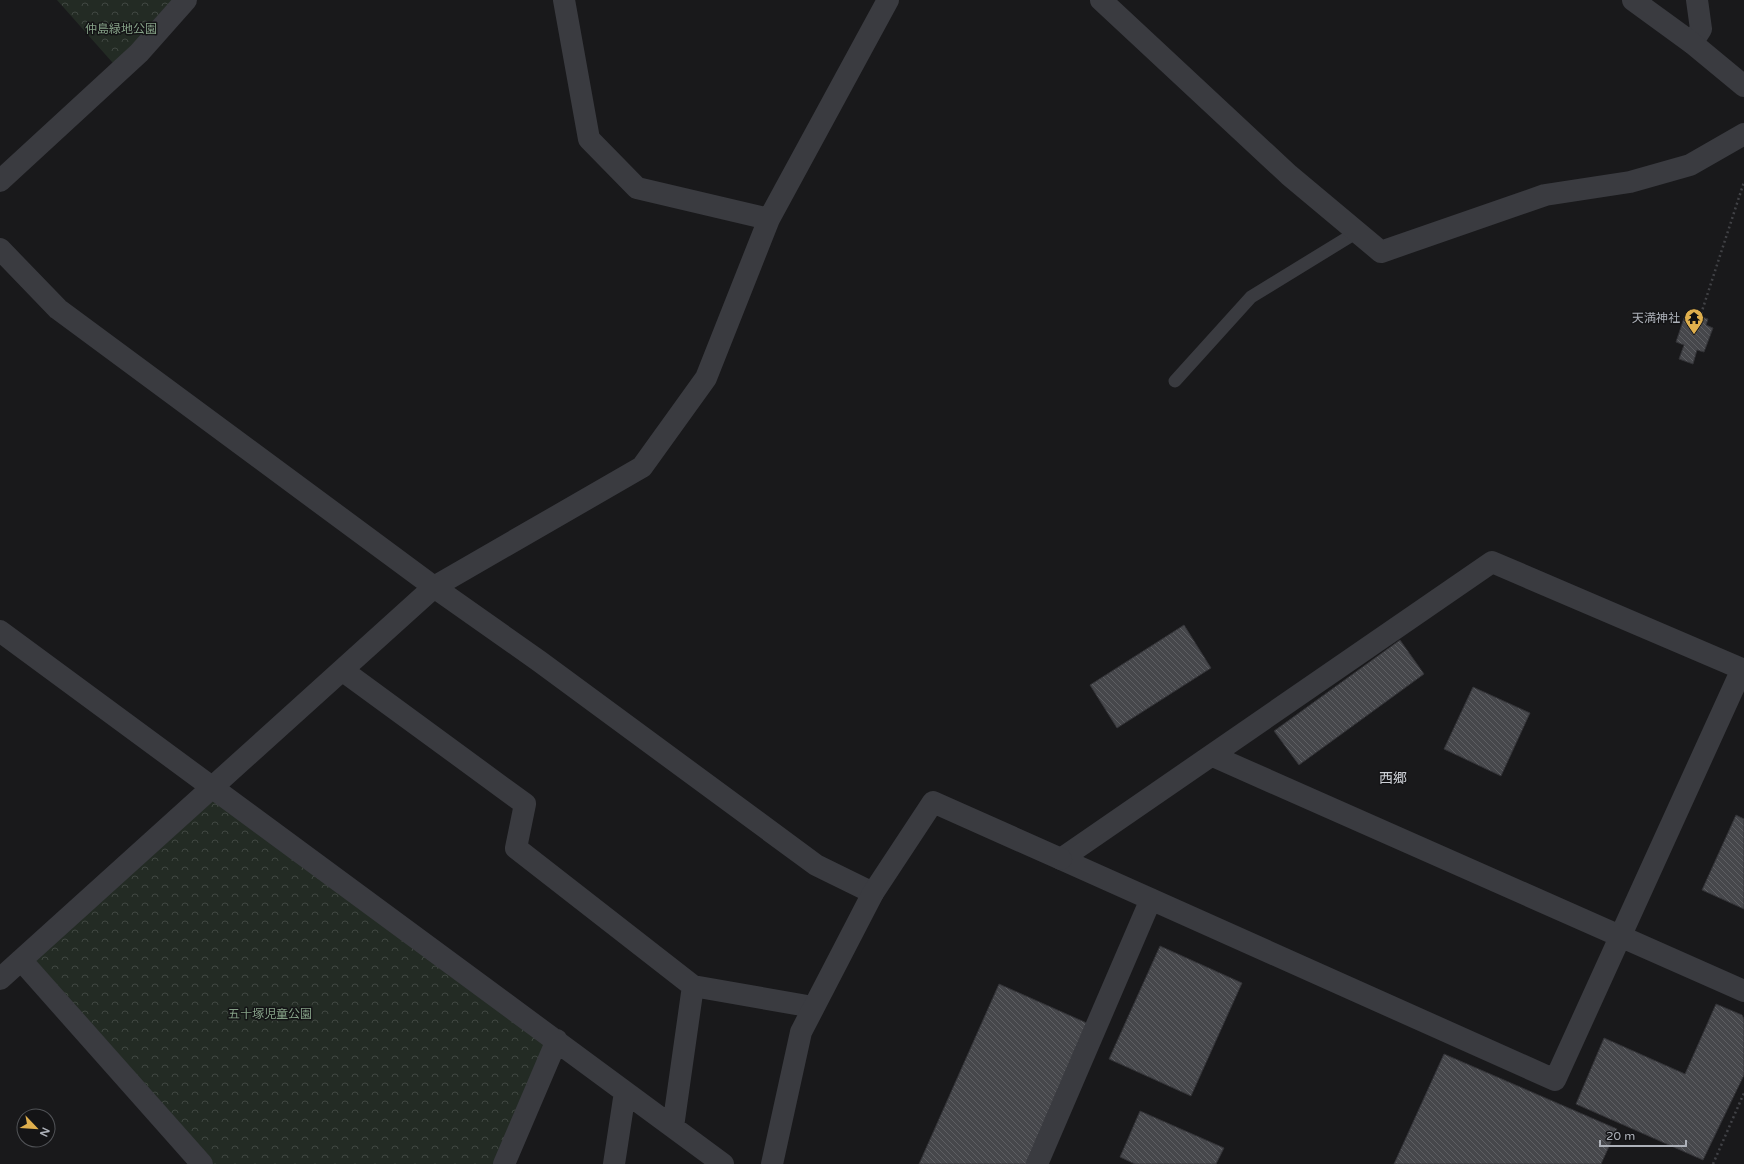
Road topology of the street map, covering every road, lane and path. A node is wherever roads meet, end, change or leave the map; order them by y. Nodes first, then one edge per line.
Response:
1 (186, 0) edge
2 (564, 0) edge
3 (888, 0) edge
4 (1101, 0) edge
5 (1633, 0) edge
6 (1697, 0) edge
7 (1692, 43) junction
8 (1744, 86) edge
9 (1744, 134) edge
10 (0, 181) edge
11 (1744, 182) edge
12 (769, 219) junction
13 (1357, 232) junction
14 (0, 249) edge
15 (1701, 314) dead end
16 (1174, 381) dead end
17 (434, 587) junction
18 (0, 631) edge
19 (342, 670) junction
20 (1213, 756) junction
21 (212, 786) junction
22 (1061, 859) junction
23 (873, 893) junction
24 (1151, 899) junction
25 (1621, 935) junction
26 (21, 960) junction
27 (0, 979) edge
28 (693, 986) junction
29 (1744, 991) edge
30 (813, 1008) junction
31 (557, 1040) junction
32 (625, 1092) junction
33 (1744, 1093) edge
34 (673, 1127) junction
35 (202, 1164) edge
36 (504, 1164) edge
37 (614, 1164) edge
38 (724, 1164) edge
39 (772, 1164) edge
40 (1036, 1164) edge
41 (1712, 1164) edge

1 - 10 street
2 - 12 street
3 - 12 street
4 - 13 street
5 - 7 street
6 - 7 street
7 - 8 street
9 - 13 street
11 - 15 path
12 - 17 street
13 - 16 lane
14 - 17 street
17 - 19 street
17 - 23 street
18 - 21 street
19 - 21 street
19 - 28 street
20 - 22 street
20 - 25 street
20 - 25 street
21 - 26 street
21 - 31 street
22 - 23 street
22 - 24 street
23 - 30 street
24 - 25 street
24 - 40 street
25 - 29 street
26 - 27 street
26 - 35 street
28 - 30 street
28 - 34 street
30 - 39 street
31 - 32 street
31 - 36 street
32 - 34 street
32 - 37 street
33 - 41 path
34 - 38 street

